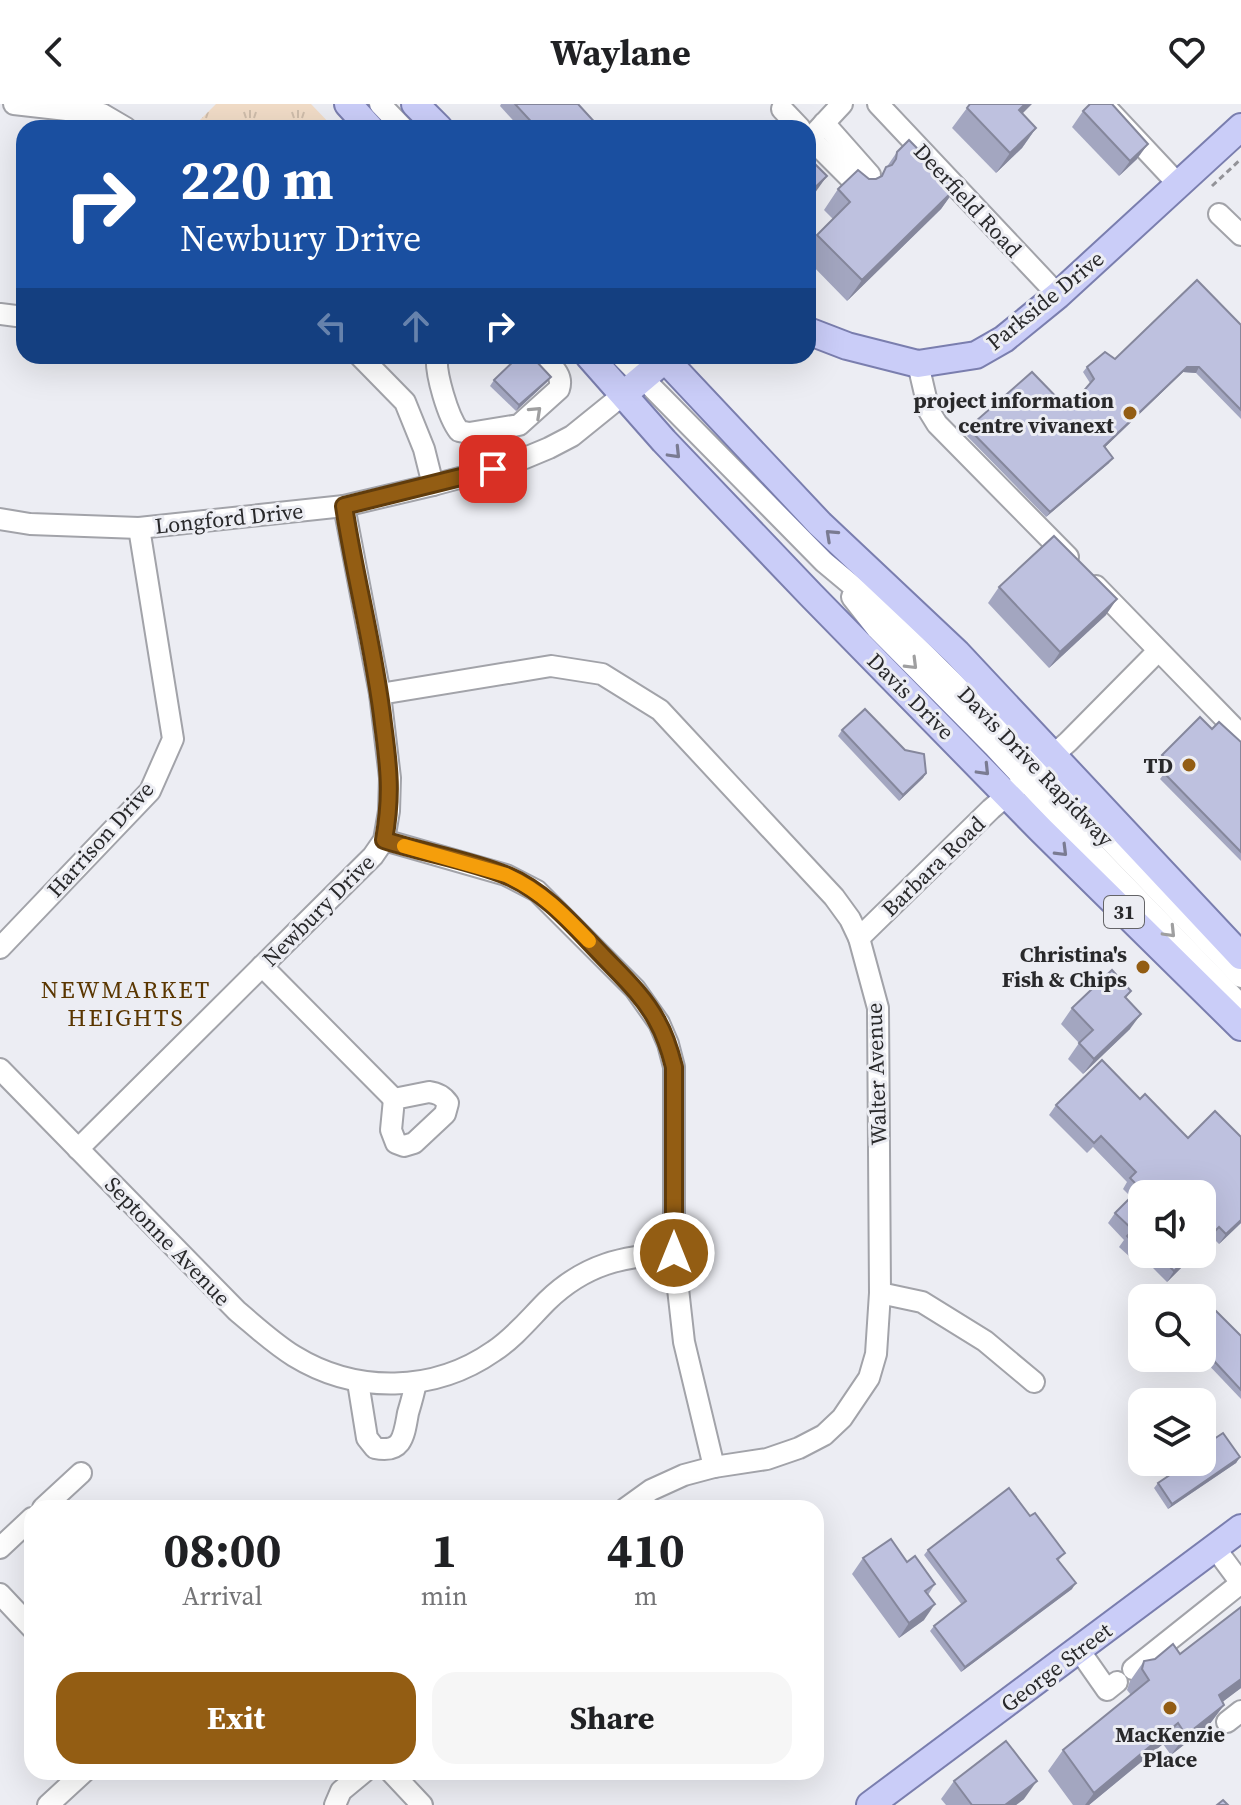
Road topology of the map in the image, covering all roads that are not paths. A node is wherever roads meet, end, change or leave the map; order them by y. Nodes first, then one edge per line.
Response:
1 (14, 104) edge
2 (348, 104) edge
3 (380, 104) edge
4 (415, 104) edge
5 (842, 104) edge
6 (878, 104) edge
7 (1103, 104) edge
8 (81, 108) edge
9 (782, 109) dead end
10 (112, 120) edge
11 (363, 120) edge
12 (395, 120) edge
13 (431, 120) edge
14 (796, 120) edge
15 (816, 127) edge
16 (1241, 127) edge
17 (816, 136) edge
18 (864, 181) edge
19 (1178, 184) junction
20 (1219, 214) dead end
21 (1241, 235) edge
22 (1058, 295) junction
23 (816, 334) edge
24 (368, 364) edge
25 (436, 364) edge
26 (548, 364) edge
27 (600, 364) edge
28 (624, 364) edge
29 (658, 364) edge
30 (671, 364) edge
31 (918, 364) junction
32 (633, 387) junction
33 (433, 485) junction
34 (344, 506) junction
35 (0, 519) edge
36 (139, 528) junction
37 (1158, 651) junction
38 (380, 694) junction
39 (1241, 735) edge
40 (1031, 774) junction
41 (384, 840) junction
42 (859, 938) junction
43 (0, 948) edge
44 (1241, 956) edge
45 (262, 966) junction
46 (1241, 977) edge
47 (1241, 1005) edge
48 (1241, 1027) edge
49 (0, 1069) edge
50 (394, 1099) junction
51 (78, 1149) junction
52 (674, 1253) junction
53 (880, 1293) junction
54 (358, 1382) junction
55 (416, 1382) junction
56 (1034, 1382) dead end
57 (714, 1467) junction
58 (81, 1473) dead end
59 (52, 1500) edge
60 (637, 1500) edge
61 (24, 1526) edge
62 (1241, 1528) edge
63 (0, 1548) edge
64 (1215, 1548) junction
65 (1241, 1583) edge
66 (0, 1594) edge
67 (24, 1620) edge
68 (1079, 1650) junction
69 (1133, 1669) dead end
70 (1117, 1682) dead end
71 (75, 1780) edge
72 (354, 1780) edge
73 (399, 1780) edge
74 (48, 1805) edge
75 (335, 1805) edge
76 (422, 1805) edge
77 (870, 1805) edge

1 - 8 street
2 - 11 main road
3 - 12 street
4 - 13 main road
5 - 15 street
6 - 22 street, Deerfield Road
7 - 19 street
8 - 10 street
9 - 14 street
16 - 19 main road, Parkside Drive
17 - 18 street
19 - 22 main road, Parkside Drive
20 - 21 street
22 - 31 main road, Parkside Drive
23 - 31 main road, Parkside Drive
24 - 33 street
25 -> 26 street
27 - 32 main road, Davis Drive / 31
28 - 32 street, Davis Drive Rapidway
29 - 32 main road
40 -> 30 main road, Davis Drive / 31
31 - 37 street
32 - 33 street, Longford Drive
32 - 40 street, Davis Drive Rapidway
32 -> 40 main road, Davis Drive / 31
33 - 34 street, Longford Drive
34 - 36 street, Longford Drive
34 - 38 street, Newbury Drive
35 - 36 street, Longford Drive
36 - 43 street, Harrison Drive
37 - 39 street
37 - 40 street, Barbara Road
38 - 41 street, Newbury Drive
38 - 42 street, Walter Avenue
40 - 42 street, Barbara Road
40 - 44 main road, Davis Drive / 31
40 - 46 street, Davis Drive Rapidway
40 -> 47 street, Davis Drive Rapidway
40 -> 48 main road, Davis Drive / 31
41 - 45 street, Newbury Drive
41 - 52 street
42 - 53 street, Walter Avenue
45 - 50 street
45 - 51 street, Newbury Drive
49 - 51 street, Septonne Avenue
50 - 50 street
51 - 54 street, Septonne Avenue
52 - 55 street, Septonne Avenue
52 - 57 street
53 - 56 street
53 - 57 street, Walter Avenue
54 - 55 street, Septonne Avenue
54 - 55 street
57 - 60 street, Walter Avenue
58 - 59 street
61 - 63 street
62 - 64 main road, George Street
64 - 65 street
64 - 68 main road, George Street
65 - 69 street
66 - 67 street
68 - 70 street
68 - 77 main road, George Street
71 - 74 street
72 - 75 street
73 - 76 street

